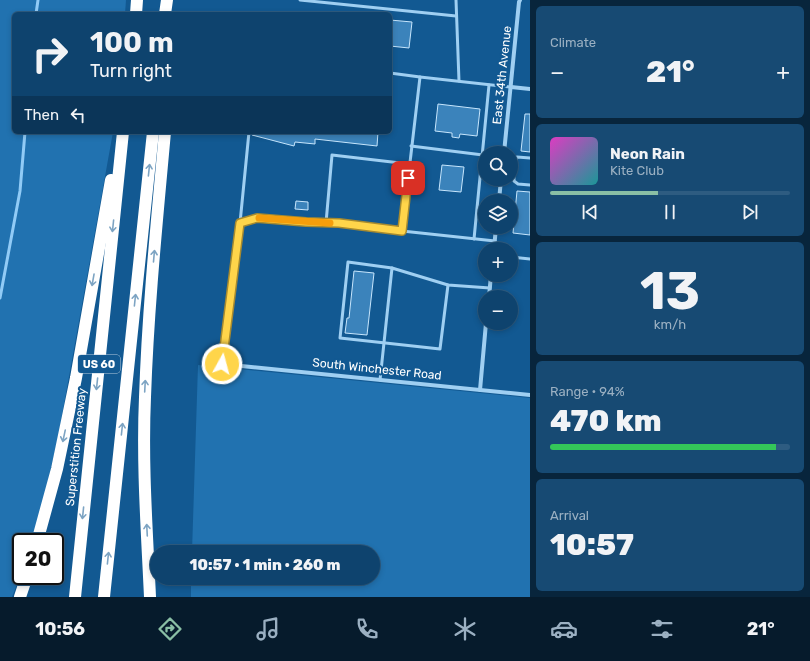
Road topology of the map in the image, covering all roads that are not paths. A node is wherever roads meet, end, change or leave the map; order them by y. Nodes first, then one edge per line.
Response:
1 (137, 0) edge
2 (167, 0) edge
3 (174, 0) edge
4 (300, 0) edge
5 (456, 0) edge
6 (520, 0) edge
7 (136, 12) edge
8 (165, 12) edge
9 (173, 12) edge
10 (456, 16) junction
11 (392, 74) edge
12 (420, 77) junction
13 (459, 81) junction
14 (489, 85) junction
15 (511, 87) junction
16 (530, 89) edge
17 (122, 134) edge
18 (122, 134) edge
19 (153, 134) edge
20 (165, 134) edge
21 (249, 134) edge
22 (411, 146) junction
23 (483, 146) edge
24 (505, 146) edge
25 (478, 154) edge
26 (518, 157) edge
27 (530, 158) edge
28 (409, 164) junction
29 (518, 184) edge
30 (530, 185) edge
31 (479, 186) edge
32 (240, 223) junction
33 (326, 223) junction
34 (402, 231) junction
35 (496, 234) edge
36 (474, 239) junction
37 (495, 241) joint
38 (518, 258) edge
39 (530, 259) edge
40 (392, 268) junction
41 (490, 282) edge
42 (448, 285) junction
43 (490, 288) joint
44 (485, 330) edge
45 (384, 343) junction
46 (222, 364) joint
47 (380, 380) junction
48 (480, 390) junction
49 (530, 395) edge
50 (39, 533) edge
51 (24, 585) edge
52 (20, 597) edge
53 (75, 597) edge
54 (104, 597) edge
55 (150, 597) edge

1 - 7 highway
2 - 8 highway
3 - 9 highway
4 - 10 lane
5 - 10 lane
6 - 15 street, East 34th Avenue
10 - 13 lane
11 - 12 lane
12 - 13 lane
12 - 22 lane
13 - 14 lane
14 - 15 lane
14 - 23 lane
15 - 16 street
15 - 24 street, East 34th Avenue
17 -> 50 highway
18 -> 53 highway, Superstition Freeway / US 60
54 -> 19 highway, US 60
55 -> 20 highway
21 - 32 lane
22 - 25 lane
22 - 28 lane
26 - 27 lane
28 - 33 lane
28 - 34 lane
29 - 30 lane
31 - 36 lane
32 - 33 lane
32 - 46 lane
33 - 34 lane
34 - 36 lane
35 - 37 street
36 - 37 lane
38 - 39 lane
40 - 42 lane
40 - 45 lane
40 - 45 lane
41 - 43 street
42 - 43 lane
42 - 45 lane
44 - 48 street
45 - 47 lane
46 - 47 street, South Winchester Road
47 - 48 street, South Winchester Road
48 - 49 street, South Winchester Road
51 - 52 highway

